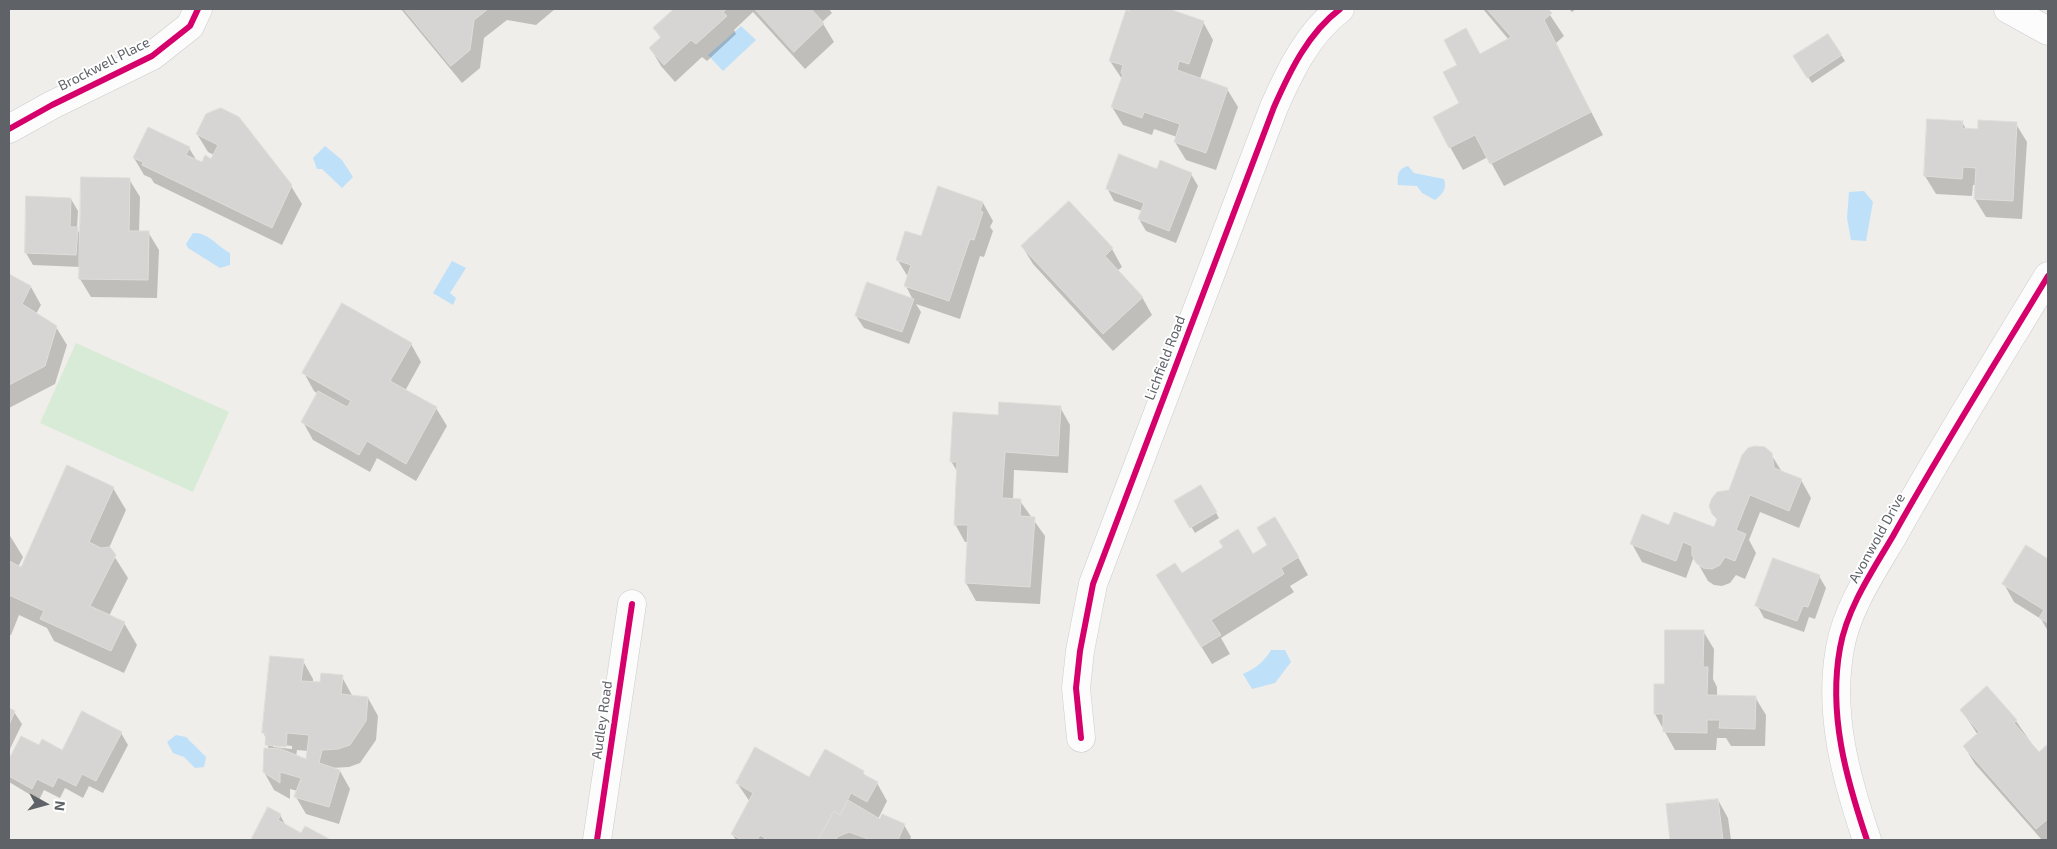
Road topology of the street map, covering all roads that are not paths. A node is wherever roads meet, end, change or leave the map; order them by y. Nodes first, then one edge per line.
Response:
1 (198, 9) edge
2 (1340, 9) edge
3 (2008, 9) edge
4 (2048, 31) edge
5 (9, 129) edge
6 (2048, 276) edge
7 (632, 604) dead end
8 (1081, 738) dead end
9 (597, 840) edge
10 (1867, 840) edge

1 - 5 street, Brockwell Place
2 - 8 street, Lichfield Road
3 - 4 street
6 - 10 street, Avonwold Drive
7 - 9 street, Audley Road

